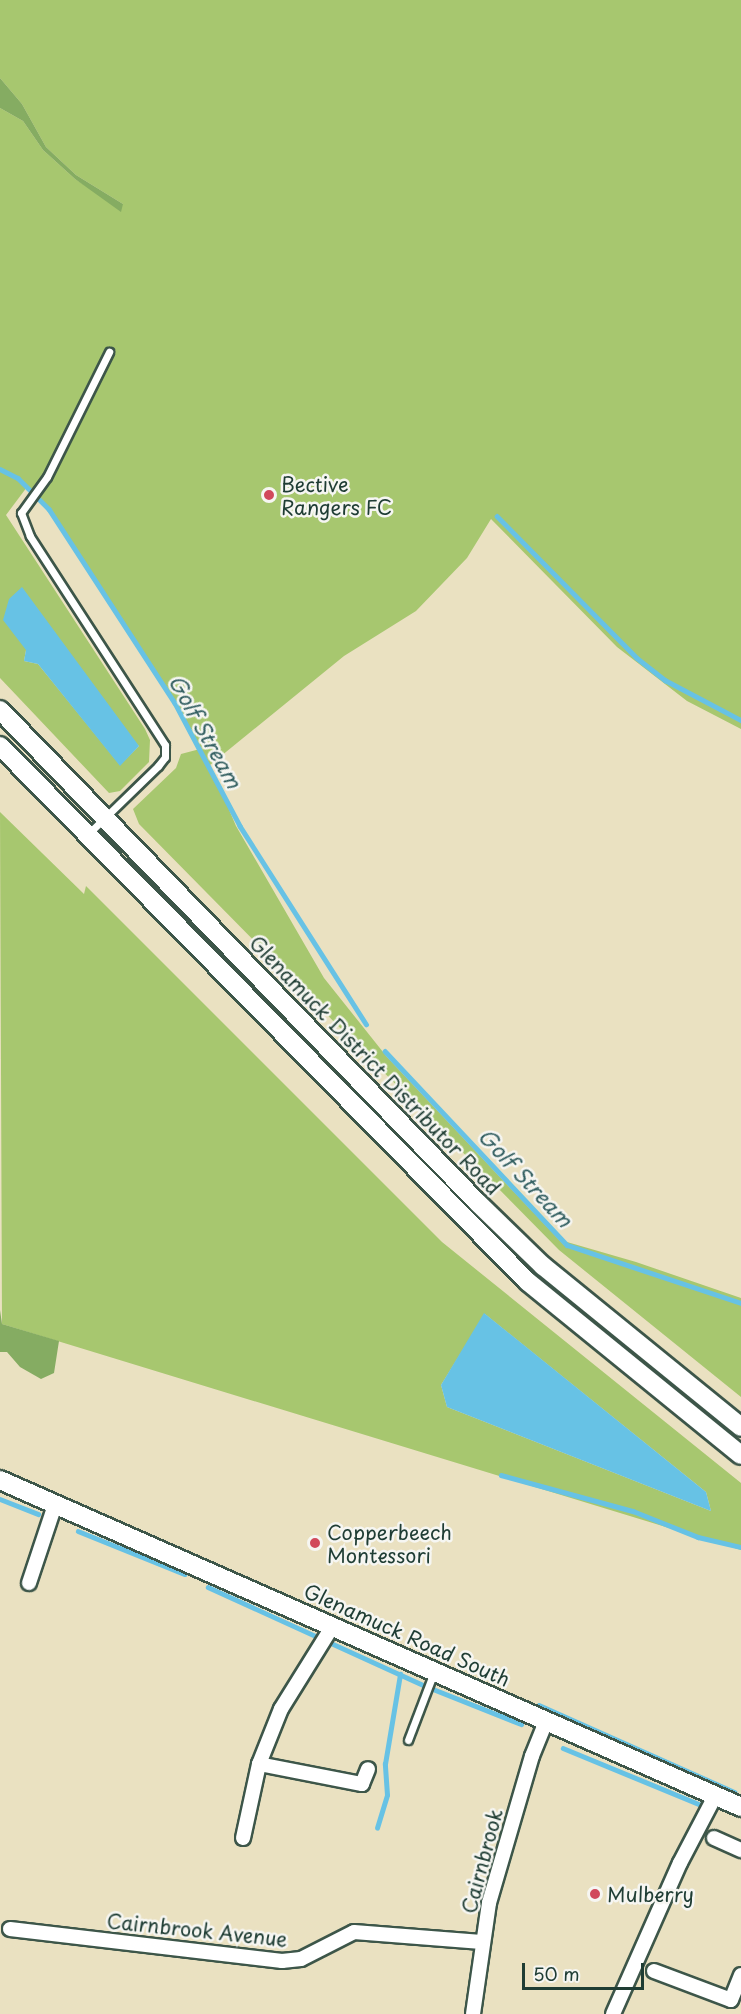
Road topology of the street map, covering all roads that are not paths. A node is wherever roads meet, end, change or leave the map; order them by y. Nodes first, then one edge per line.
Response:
1 (109, 352) dead end
2 (0, 710) edge
3 (0, 746) edge
4 (103, 819) junction
5 (88, 834) junction
6 (741, 1427) edge
7 (741, 1455) edge
8 (0, 1480) edge
9 (55, 1505) junction
10 (29, 1583) dead end
11 (328, 1636) junction
12 (434, 1672) junction
13 (546, 1721) junction
14 (408, 1740) dead end
15 (259, 1764) junction
16 (368, 1769) dead end
17 (715, 1796) junction
18 (741, 1807) edge
19 (243, 1838) dead end
20 (714, 1838) dead end
21 (741, 1850) edge
22 (5, 1929) edge
23 (482, 1942) junction
24 (654, 1971) dead end
25 (741, 1975) edge
26 (472, 2014) edge
27 (613, 2014) edge

1 - 4 lane
2 - 4 main road, Glenamuck District Distributor Road
3 - 5 main road
4 - 5 lane
4 - 6 main road, Glenamuck District Distributor Road
5 - 7 main road
8 - 9 main road, Glenamuck Road South
9 - 10 street
9 - 11 main road, Glenamuck Road South
11 - 12 main road, Glenamuck Road South
11 - 15 street
12 - 13 main road, Glenamuck Road South
12 - 14 lane
13 - 17 main road, Glenamuck Road South
13 - 23 street, Cairnbrook
15 - 16 street
15 - 19 street
17 - 18 main road, Glenamuck Road South
17 - 27 street
20 - 21 street
22 - 23 street, Cairnbrook Avenue
23 - 26 street, Cairnbrook
24 - 25 street

